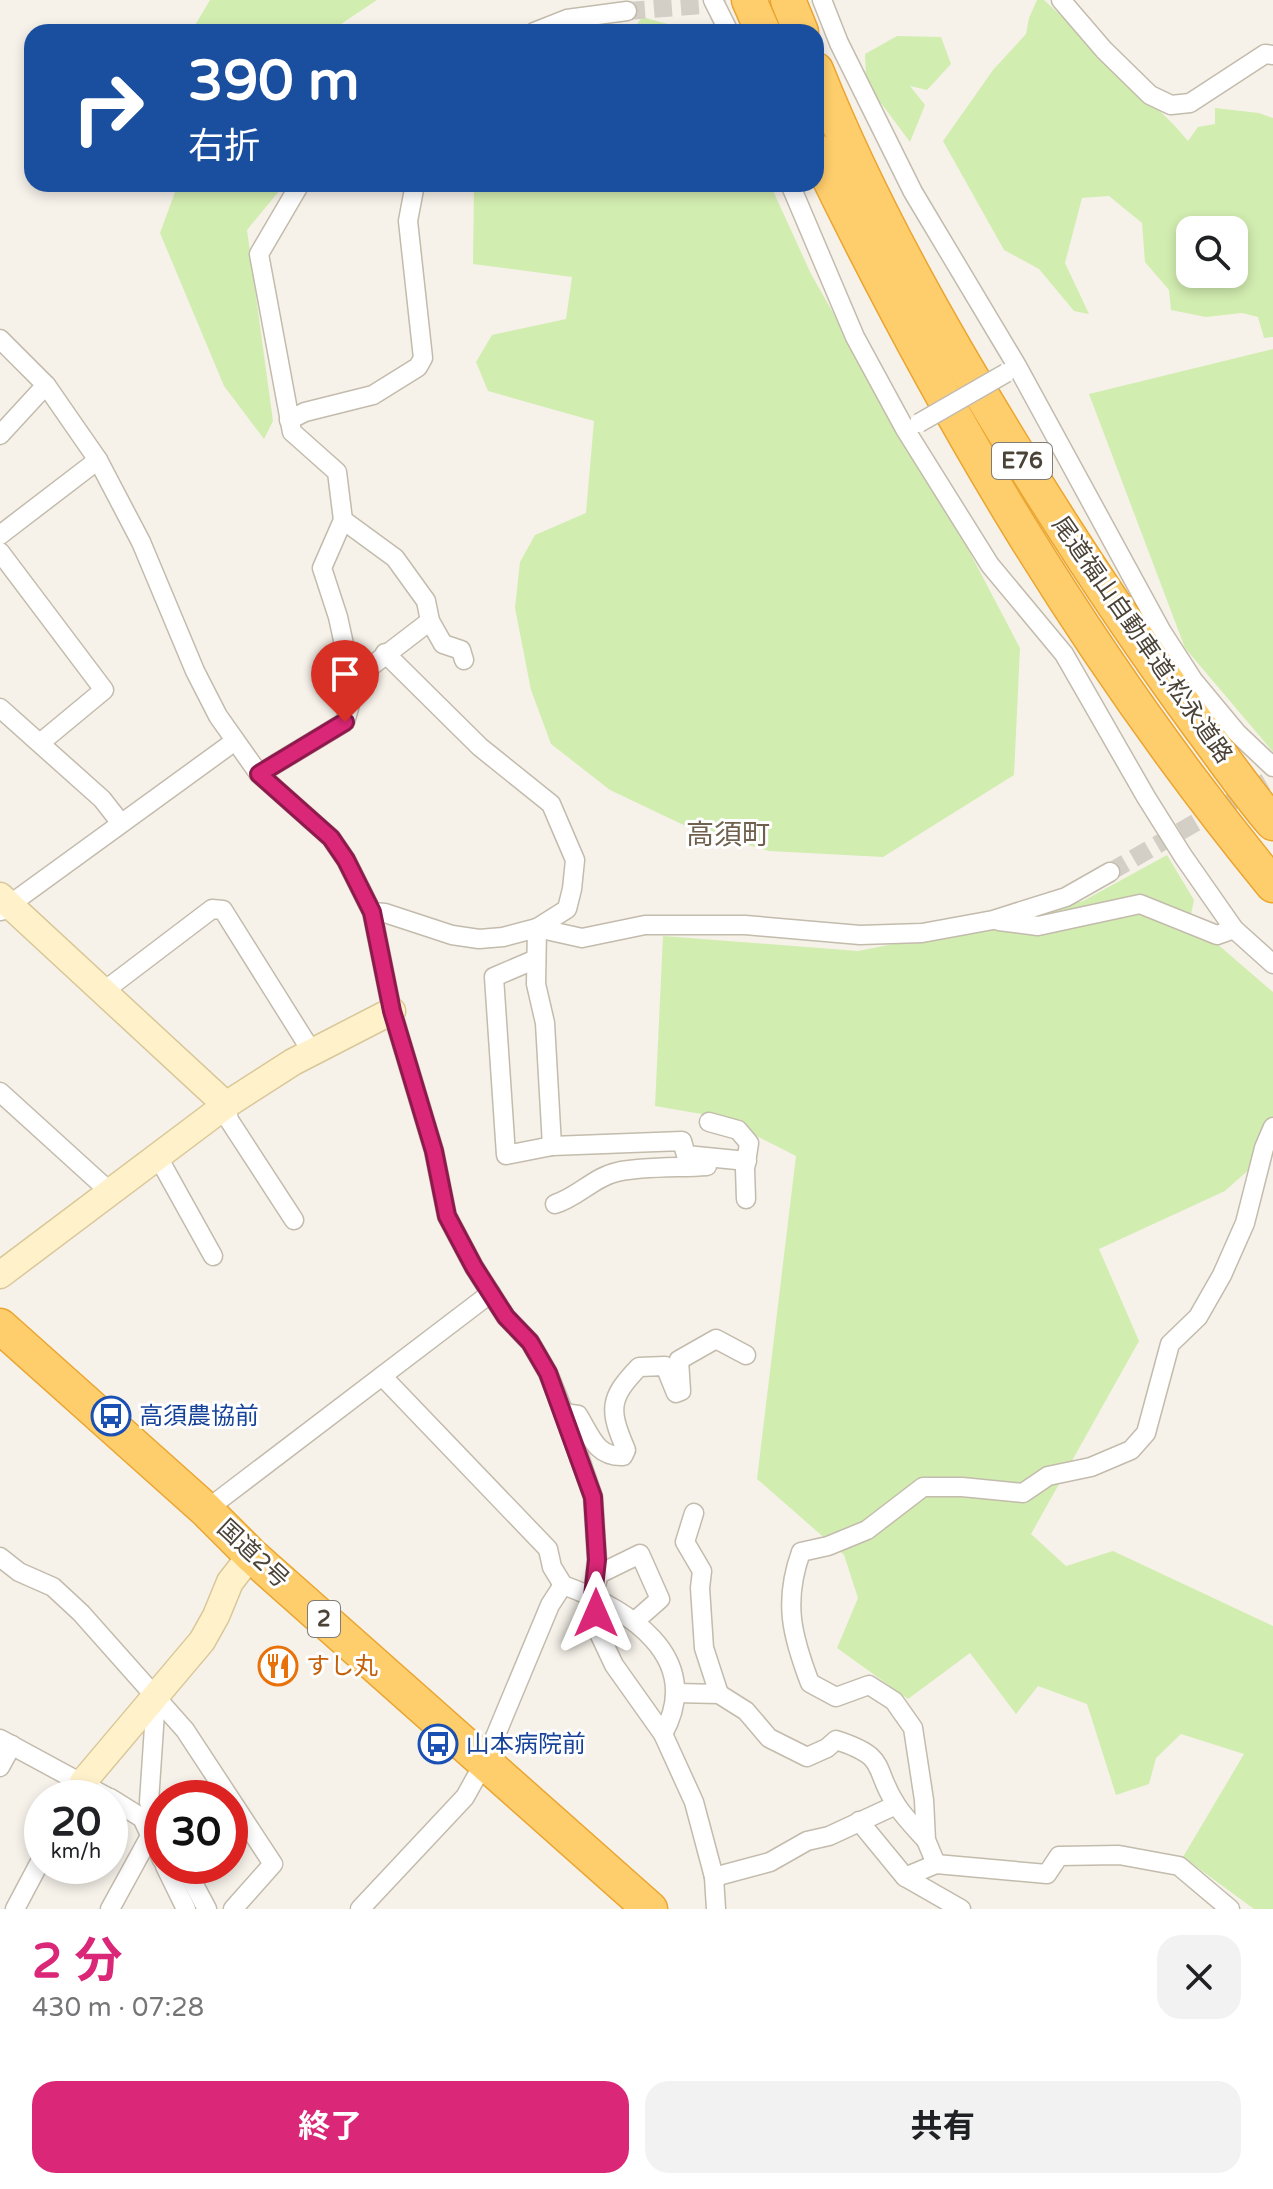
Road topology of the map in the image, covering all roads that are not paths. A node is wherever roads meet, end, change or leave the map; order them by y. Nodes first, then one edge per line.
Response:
1 (713, 0) edge
2 (749, 0) edge
3 (788, 0) edge
4 (822, 0) edge
5 (1061, 0) edge
6 (627, 11) tunnel mouth
7 (554, 24) edge
8 (725, 24) edge
9 (760, 24) edge
10 (798, 24) edge
11 (1273, 55) edge
12 (824, 90) edge
13 (824, 168) edge
14 (295, 192) edge
15 (413, 192) edge
16 (793, 192) edge
17 (0, 339) edge
18 (1012, 370) junction
19 (46, 385) junction
20 (289, 420) junction
21 (912, 426) junction
22 (0, 435) edge
23 (98, 460) junction
24 (343, 520) junction
25 (0, 535) edge
26 (0, 552) edge
27 (430, 621) junction
28 (385, 653) junction
29 (464, 660) dead end
30 (354, 690) junction
31 (0, 708) edge
32 (235, 741) junction
33 (40, 743) junction
34 (1273, 767) edge
35 (259, 774) junction
36 (120, 822) junction
37 (1273, 823) edge
38 (1110, 872) tunnel mouth
39 (1273, 885) edge
40 (3, 904) edge
41 (372, 912) junction
42 (993, 920) junction
43 (537, 928) junction
44 (1234, 929) junction
45 (536, 959) junction
46 (1273, 964) edge
47 (104, 991) junction
48 (392, 1011) junction
49 (312, 1052) junction
50 (0, 1092) edge
51 (226, 1105) junction
52 (709, 1122) dead end
53 (1273, 1127) edge
54 (614, 1142) junction
55 (552, 1146) junction
56 (158, 1157) junction
57 (746, 1165) junction
58 (616, 1172) junction
59 (109, 1191) junction
60 (746, 1199) dead end
61 (555, 1204) dead end
62 (294, 1220) dead end
63 (213, 1256) dead end
64 (0, 1275) edge
65 (491, 1293) junction
66 (0, 1326) edge
67 (746, 1355) dead end
68 (382, 1376) junction
69 (564, 1413) junction
70 (206, 1510) junction
71 (694, 1513) dead end
72 (251, 1555) junction
73 (4, 1567) edge
74 (563, 1585) junction
75 (593, 1596) junction
76 (635, 1621) junction
77 (676, 1693) junction
78 (719, 1694) junction
79 (156, 1697) junction
80 (663, 1734) junction
81 (6, 1742) edge
82 (485, 1761) junction
83 (0, 1767) edge
84 (63, 1780) edge
85 (86, 1780) edge
86 (150, 1780) edge
87 (896, 1805) junction
88 (859, 1821) junction
89 (926, 1840) junction
90 (144, 1851) edge
91 (936, 1864) junction
92 (714, 1877) junction
93 (905, 1877) junction
94 (28, 1884) edge
95 (174, 1884) edge
96 (194, 1884) edge
97 (373, 1906) edge
98 (15, 1909) edge
99 (110, 1909) edge
100 (186, 1909) edge
101 (207, 1909) edge
102 (233, 1909) edge
103 (650, 1909) edge
104 (716, 1909) edge
105 (961, 1909) edge
106 (1230, 1909) edge

1 - 8 street
2 - 9 highway
3 - 10 highway
4 - 18 street
5 - 11 street
6 - 7 street
12 - 37 highway, 尾道福山自動車道;松永道路 / E76
13 - 39 highway, 尾道福山自動車道;松永道路 / E76
14 - 20 street
15 - 20 street
16 - 21 street
17 - 19 street
18 - 21 street, bridge
18 - 34 street
19 - 22 street
19 - 23 street
20 - 24 street
21 - 44 street
23 - 25 street
23 - 32 street
24 - 27 street
24 - 30 street
26 - 33 street
27 - 28 street
27 - 29 street
28 - 30 street
28 - 43 street
30 - 35 street
31 - 33 street
32 - 35 street
32 - 36 street
33 - 36 street
35 - 41 street
36 - 40 street
38 - 42 street
40 - 47 street
41 - 43 street
41 - 48 street
42 - 43 street
42 - 44 street
43 - 45 street
44 - 46 street
45 - 55 street
45 - 55 street
47 - 49 street
47 - 51 street
48 - 49 street
48 - 65 street
49 - 51 street
50 - 59 street
51 - 56 street
51 - 62 street
52 - 57 street
53 - 89 street
54 - 55 street
54 - 57 street
54 - 58 street
56 - 59 street
56 - 63 street
57 - 58 street
57 - 60 street
58 - 61 street
59 - 64 street
65 - 68 street
65 - 69 street
66 - 70 highway, 国道2号 / 2
67 - 69 street
68 - 70 street
68 - 74 street
69 - 75 street
70 - 72 highway, 国道2号 / 2
71 - 78 street
72 - 79 street
72 - 82 highway, 国道2号 / 2
73 - 79 street
74 - 75 street
74 - 82 street
75 - 76 street
75 - 76 street
75 - 80 street
76 - 77 street
77 - 78 street
77 - 80 street
78 - 87 street
79 - 85 street
79 - 86 street
79 - 102 street
80 - 92 street
81 - 83 street
81 - 84 street
82 - 97 street
82 - 103 highway, 国道2号 / 2
87 - 88 street
87 - 89 street
88 - 92 street
88 - 93 street
89 - 91 street
90 - 99 street
91 - 93 street
91 - 106 street
92 - 104 street
93 - 105 street
94 - 98 street
95 - 100 street
96 - 101 street

